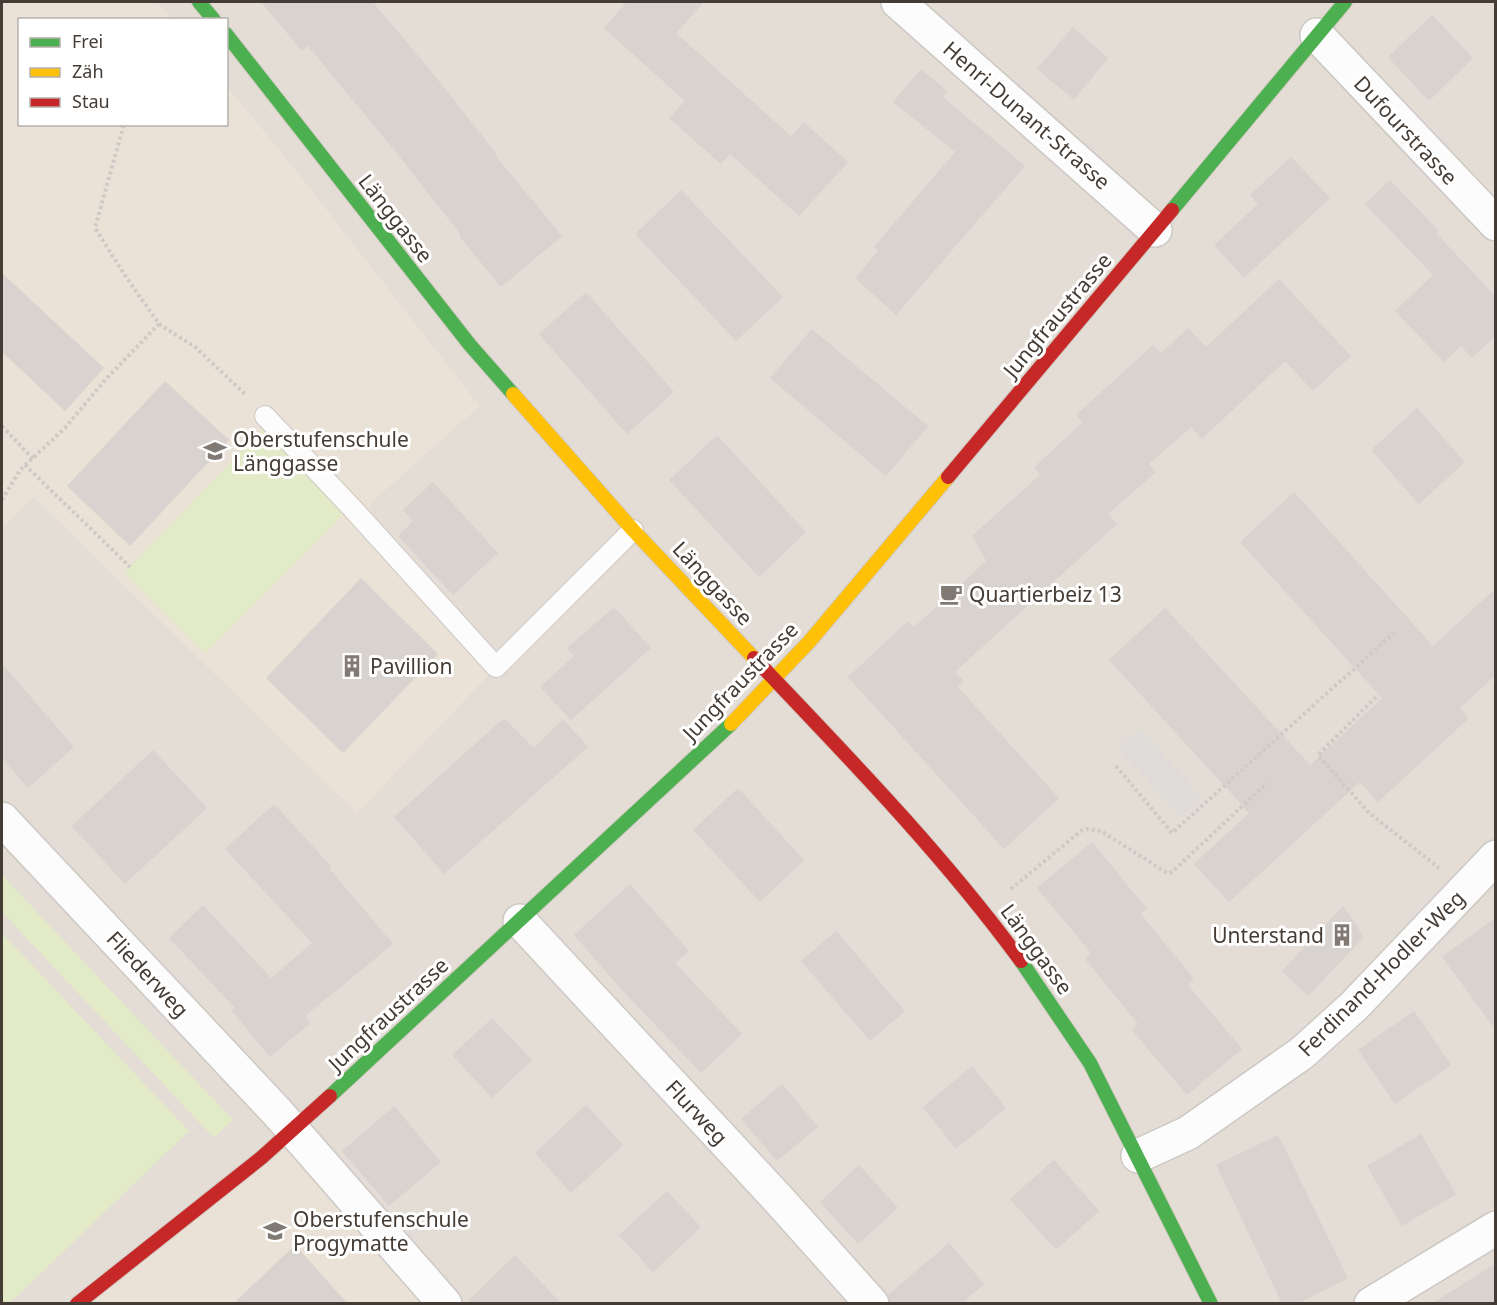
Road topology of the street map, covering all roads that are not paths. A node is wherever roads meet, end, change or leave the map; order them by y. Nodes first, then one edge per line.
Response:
1 (199, 2) edge
2 (898, 2) edge
3 (1345, 2) edge
4 (212, 18) edge
5 (1317, 35) junction
6 (228, 37) edge
7 (1496, 224) edge
8 (1155, 230) junction
9 (265, 416) road end
10 (633, 530) junction
11 (774, 680) junction
12 (2, 819) edge
13 (1496, 857) edge
14 (520, 921) junction
15 (293, 1130) junction
16 (1138, 1156) junction
17 (1496, 1228) edge
18 (77, 1304) edge
19 (445, 1304) edge
20 (872, 1304) edge
21 (1211, 1304) edge
22 (1371, 1304) edge

1 - 4 street
2 - 8 street, Henri-Dunant-Strasse
3 - 5 street, Jungfraustrasse
5 - 7 street, Dufourstrasse
5 - 8 street, Jungfraustrasse
6 - 10 street, Länggasse
8 - 11 street, Jungfraustrasse
9 - 10 lane
10 - 11 street, Länggasse
11 - 14 street, Jungfraustrasse
11 - 16 street, Länggasse
12 - 15 street, Fliederweg
13 - 16 street, Ferdinand-Hodler-Weg
14 - 15 street, Jungfraustrasse
14 - 20 street, Flurweg
15 - 18 street, Jungfraustrasse
15 - 19 street, Fliederweg
16 - 21 street, Länggasse
17 - 22 street

